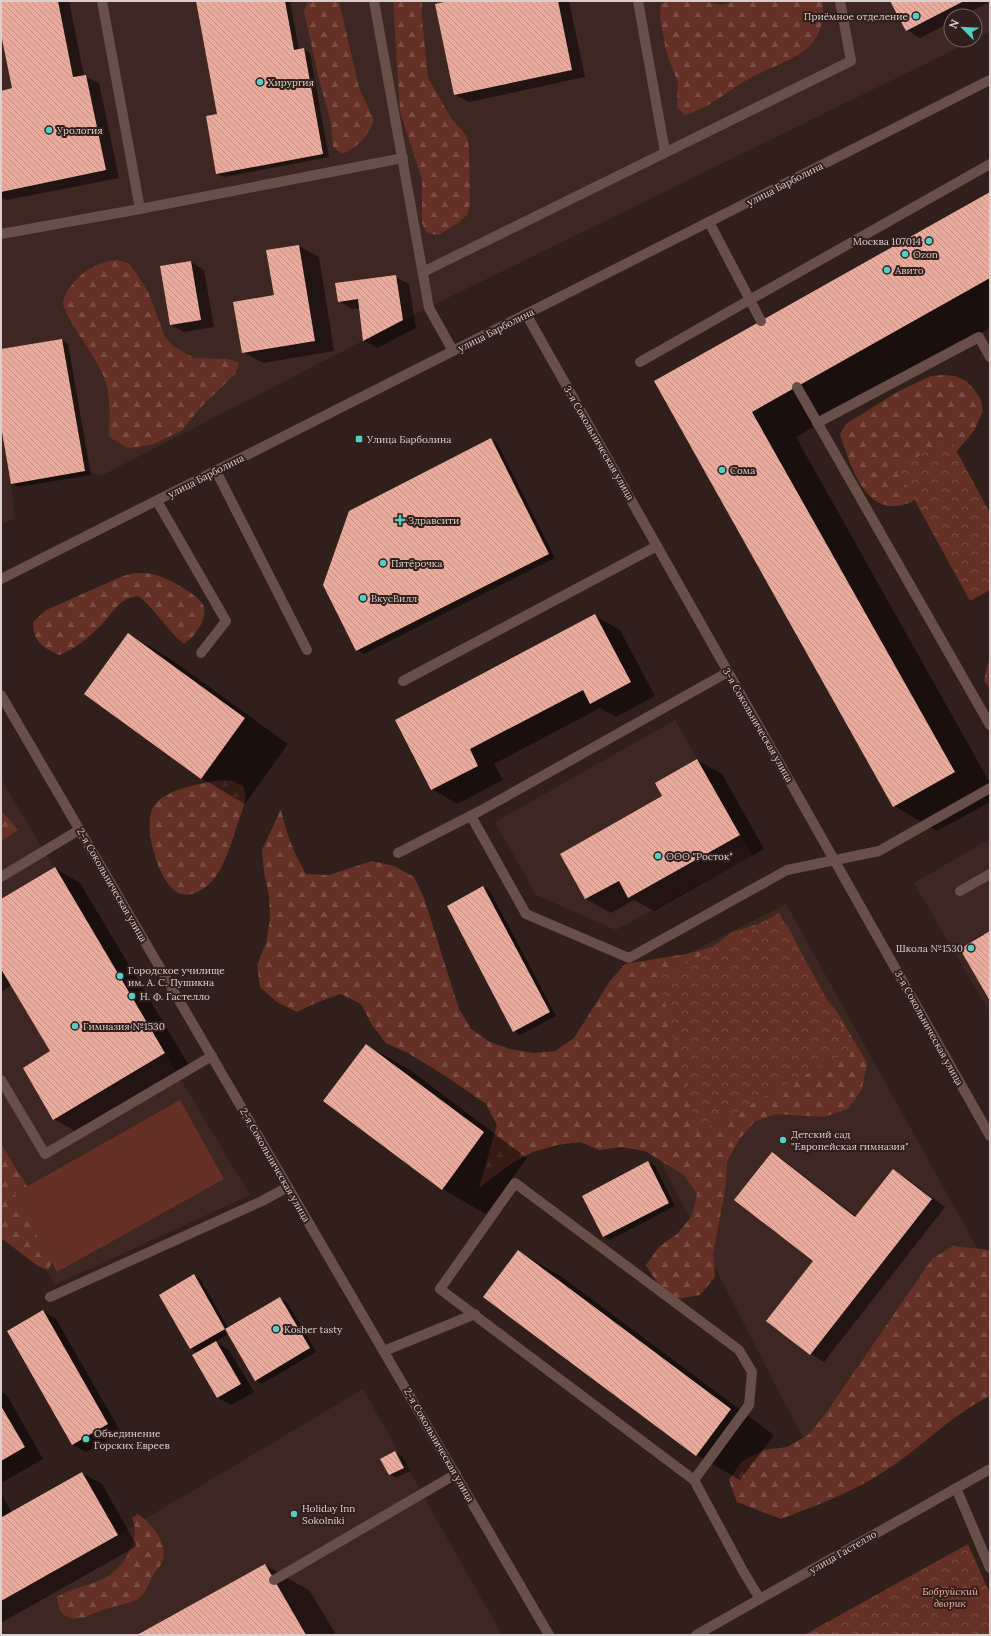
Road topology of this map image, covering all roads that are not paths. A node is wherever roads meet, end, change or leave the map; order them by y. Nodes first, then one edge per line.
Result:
1 (102, 1) edge
2 (374, 1) edge
3 (638, 1) edge
4 (840, 1) edge
5 (990, 80) edge
6 (665, 152) junction
7 (403, 158) junction
8 (990, 164) edge
9 (140, 209) junction
10 (710, 222) junction
11 (1, 234) edge
12 (423, 272) junction
13 (750, 299) junction
14 (526, 314) junction
15 (761, 321) dead end
16 (453, 351) junction
17 (990, 357) edge
18 (640, 362) dead end
19 (797, 387) dead end
20 (817, 423) junction
21 (216, 470) junction
22 (157, 500) junction
23 (657, 546) junction
24 (1, 579) edge
25 (307, 650) dead end
26 (201, 652) dead end
27 (728, 672) junction
28 (403, 682) dead end
29 (1, 695) edge
30 (990, 725) edge
31 (990, 788) edge
32 (471, 816) junction
33 (79, 830) junction
34 (398, 853) dead end
35 (835, 860) junction
36 (990, 874) edge
37 (1, 876) edge
38 (960, 891) dead end
39 (212, 1056) junction
40 (1, 1080) edge
41 (990, 1136) edge
42 (288, 1187) junction
43 (50, 1297) dead end
44 (475, 1314) junction
45 (384, 1351) junction
46 (990, 1469) edge
47 (456, 1474) junction
48 (694, 1480) junction
49 (956, 1488) junction
50 (990, 1568) edge
51 (274, 1580) dead end
52 (760, 1599) junction
53 (549, 1635) edge
54 (696, 1635) edge

1 - 9 street
2 - 7 street
3 - 6 street
4 - 6 street
5 - 10 street, улица Барболина
6 - 12 street
7 - 9 street
7 - 12 street
8 - 13 street
9 - 11 street
10 - 13 street
10 - 14 street, улица Барболина
12 - 16 street
13 - 15 street
13 - 18 street
14 - 16 street, улица Барболина
14 - 23 street, 3-я Сокольническая улица
16 - 21 street, улица Барболина
17 - 20 street
19 - 20 street
20 - 30 street
21 - 22 street, улица Барболина
21 - 25 street
22 - 24 street, улица Барболина
22 - 26 street
23 - 27 street, 3-я Сокольническая улица
23 - 28 street
27 - 32 street
27 - 35 street, 3-я Сокольническая улица
29 - 33 street, 2-я Сокольническая улица
31 - 35 street
32 - 34 street
32 - 35 street
33 - 37 street
33 - 39 street, 2-я Сокольническая улица
35 - 41 street, 3-я Сокольническая улица
36 - 38 street
39 - 40 street
39 - 42 street, 2-я Сокольническая улица
42 - 43 street
42 - 45 street, 2-я Сокольническая улица
44 - 45 street
44 - 48 street
44 - 48 street
45 - 47 street, 2-я Сокольническая улица
46 - 49 street, улица Гастелло
47 - 51 street
47 - 53 street, 2-я Сокольническая улица
48 - 52 street
49 - 50 street
49 - 52 street, улица Гастелло
52 - 54 street, улица Гастелло

